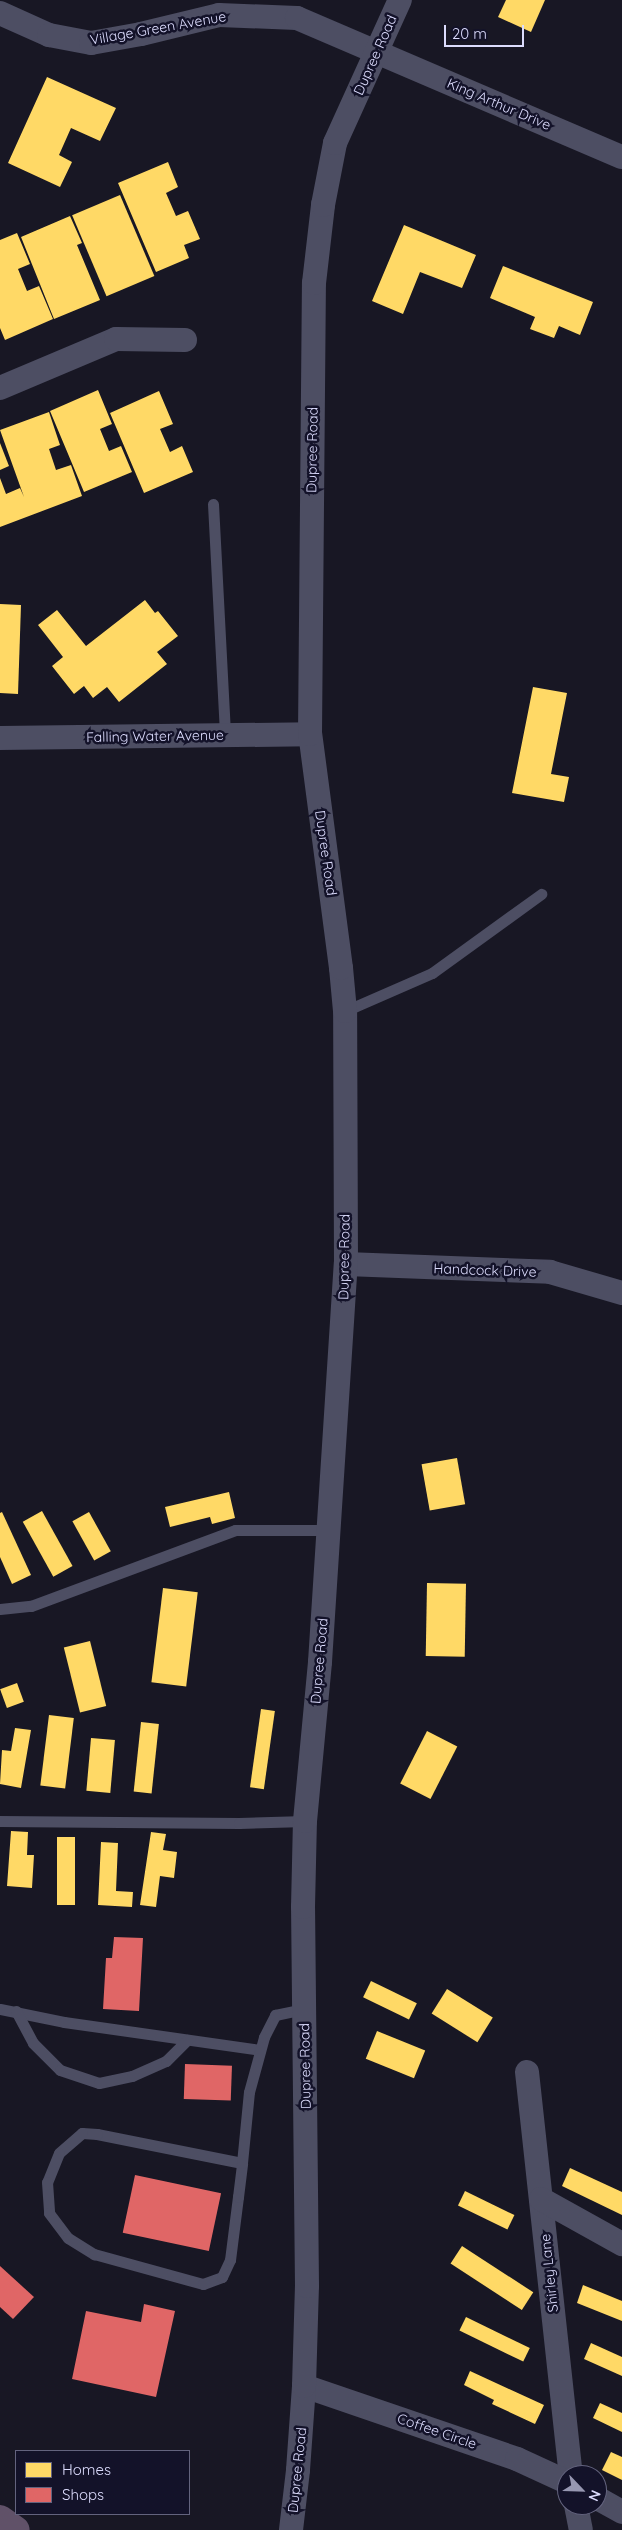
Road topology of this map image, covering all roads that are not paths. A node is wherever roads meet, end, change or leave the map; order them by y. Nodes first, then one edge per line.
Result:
1 (400, 0) edge
2 (0, 13) edge
3 (375, 51) junction
4 (622, 157) edge
5 (184, 340) dead end
6 (0, 388) edge
7 (214, 504) dead end
8 (310, 734) junction
9 (225, 735) junction
10 (0, 738) edge
11 (541, 894) dead end
12 (345, 1011) junction
13 (346, 1264) junction
14 (622, 1293) edge
15 (329, 1530) junction
16 (0, 1609) edge
17 (0, 1821) edge
18 (305, 1822) junction
19 (0, 2009) edge
20 (304, 2009) junction
21 (16, 2011) junction
22 (187, 2040) junction
23 (260, 2050) junction
24 (527, 2072) dead end
25 (242, 2163) junction
26 (541, 2199) junction
27 (622, 2244) edge
28 (304, 2386) junction
29 (570, 2465) edge
30 (557, 2477) edge
31 (607, 2504) edge
32 (622, 2512) edge
33 (578, 2515) edge
34 (0, 2519) edge
35 (16, 2530) edge
36 (291, 2530) edge
37 (581, 2530) edge

1 - 3 street, Dupree Road
2 - 3 street, Village Green Avenue
3 - 4 street, King Arthur Drive
3 - 8 street, Dupree Road
5 - 6 street
7 - 9 lane
8 - 9 street, Falling Water Avenue
8 - 12 street, Dupree Road
9 - 10 street, Falling Water Avenue
11 - 12 lane
12 - 13 street, Dupree Road
13 - 14 street, Handcock Drive
13 - 15 street, Dupree Road
15 - 16 lane
15 - 18 street, Dupree Road
17 - 18 lane
18 - 20 street, Dupree Road
19 - 21 lane
20 - 23 lane
20 - 28 street, Dupree Road
21 - 22 lane
21 - 22 lane
22 - 23 lane
23 - 25 lane
24 - 26 street, Shirley Lane
25 - 25 lane
26 - 27 street
26 - 29 street, Shirley Lane
28 - 30 street, Coffee Circle
28 - 36 street, Dupree Road
31 - 32 street
33 - 37 street
34 - 35 highway

